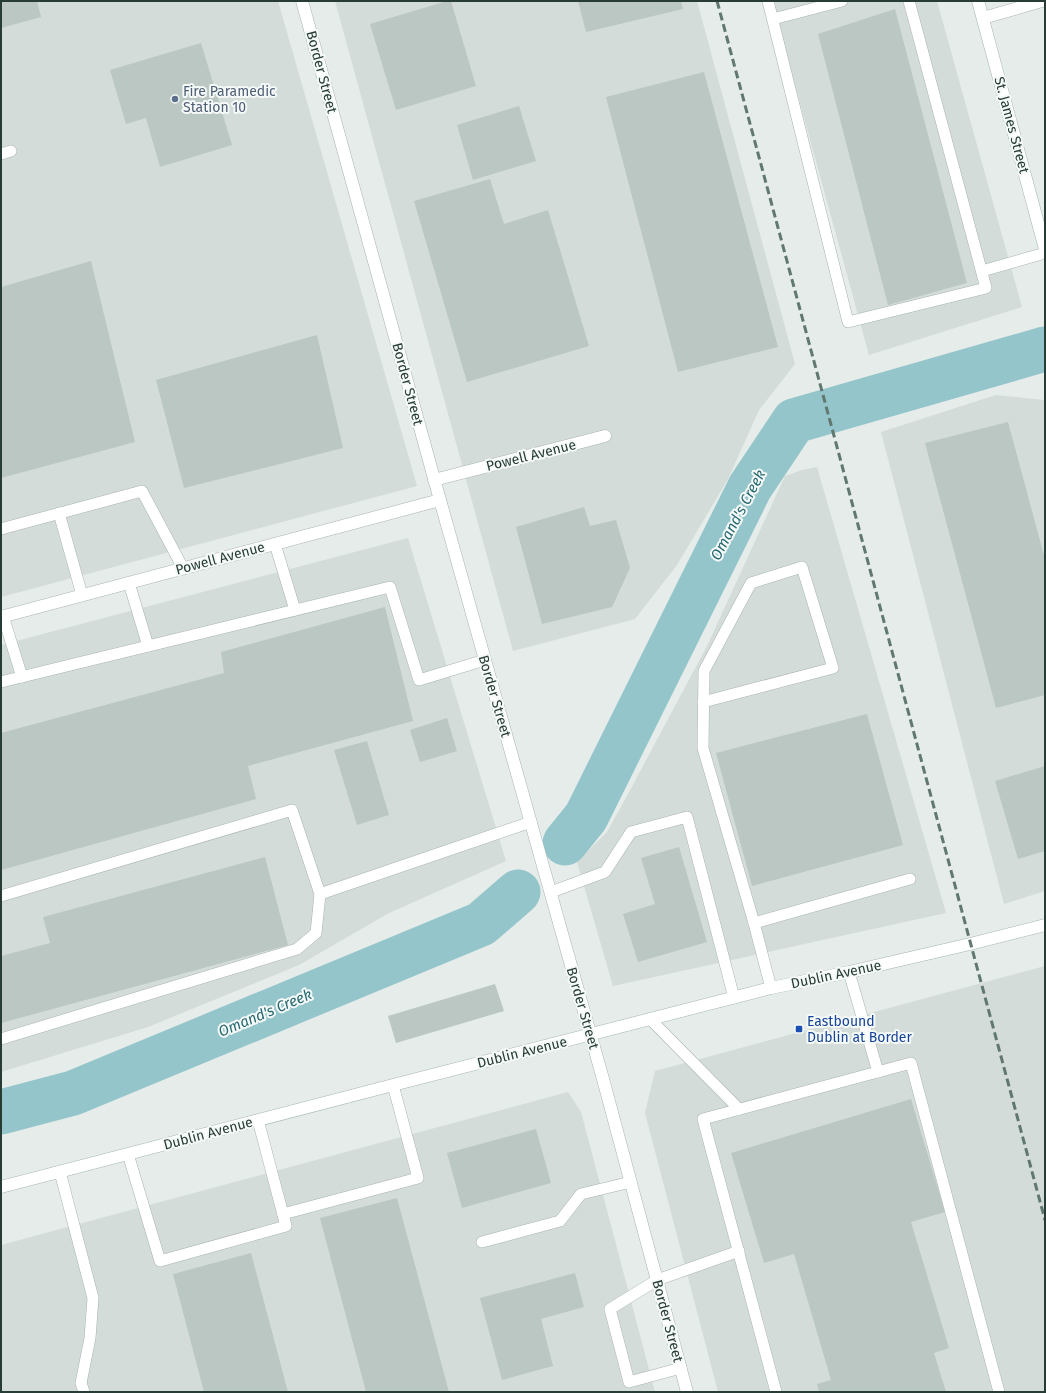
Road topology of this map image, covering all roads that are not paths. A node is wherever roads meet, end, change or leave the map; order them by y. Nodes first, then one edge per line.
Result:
1 (302, 1) edge
2 (768, 1) edge
3 (842, 1) edge
4 (909, 1) edge
5 (978, 1) edge
6 (1042, 1) edge
7 (983, 18) junction
8 (773, 19) junction
9 (1045, 249) edge
10 (1045, 253) edge
11 (982, 271) junction
12 (605, 436) dead end
13 (434, 480) junction
14 (440, 500) junction
15 (59, 513) junction
16 (1, 529) edge
17 (275, 544) junction
18 (183, 568) junction
19 (129, 583) junction
20 (82, 595) junction
21 (295, 610) junction
22 (2, 617) edge
23 (148, 646) junction
24 (485, 660) junction
25 (22, 677) junction
26 (1, 682) edge
27 (703, 702) junction
28 (531, 822) junction
29 (910, 879) dead end
30 (551, 892) junction
31 (320, 894) junction
32 (1, 896) edge
33 (754, 923) junction
34 (1045, 925) edge
35 (849, 972) junction
36 (772, 988) junction
37 (734, 998) junction
38 (651, 1020) junction
39 (590, 1034) junction
40 (1, 1039) edge
41 (878, 1072) junction
42 (393, 1085) junction
43 (739, 1109) junction
44 (258, 1120) junction
45 (128, 1154) junction
46 (60, 1172) junction
47 (630, 1182) junction
48 (1, 1187) edge
49 (283, 1214) junction
50 (482, 1242) dead end
51 (739, 1251) junction
52 (657, 1280) junction
53 (680, 1368) junction
54 (84, 1392) edge
55 (687, 1392) edge
56 (776, 1392) edge
57 (999, 1392) edge

1 - 13 street, Border Street
2 - 8 lane
3 - 8 lane
4 - 11 lane
5 - 7 street, St. James Street
6 - 7 street
7 - 9 street, St. James Street
8 - 11 lane
10 - 11 lane
12 - 13 street, Powell Avenue
13 - 14 street, Border Street
14 - 17 street, Powell Avenue
14 - 24 street, Border Street
15 - 16 lane
15 - 18 lane
15 - 20 lane
17 - 18 street, Powell Avenue
17 - 21 lane
18 - 19 street, Powell Avenue
19 - 20 street, Powell Avenue
19 - 23 lane
20 - 22 street, Powell Avenue
21 - 23 lane
21 - 24 lane
22 - 25 lane
23 - 25 lane
24 - 28 street, Border Street
25 - 26 lane
27 - 27 lane
27 - 33 lane
28 - 30 street, Border Street
28 - 31 lane
29 - 33 lane
30 - 37 lane
30 - 39 street, Border Street
31 - 32 lane
31 - 40 lane
33 - 36 lane
34 - 35 street, Dublin Avenue
35 - 36 street, Dublin Avenue
35 - 41 lane
36 - 37 street, Dublin Avenue
37 - 38 street, Dublin Avenue
38 - 39 street, Dublin Avenue
38 - 43 lane
39 - 42 street, Dublin Avenue
39 - 47 street, Border Street
41 - 43 lane
41 - 57 lane
42 - 44 street, Dublin Avenue
42 - 49 lane
43 - 51 lane
44 - 45 street, Dublin Avenue
44 - 49 lane
45 - 46 street, Dublin Avenue
45 - 49 lane
46 - 48 street, Dublin Avenue
46 - 54 lane
47 - 50 lane
47 - 52 street, Border Street
51 - 52 lane
51 - 56 lane
52 - 53 street, Border Street
52 - 53 lane
53 - 55 street, Border Street

